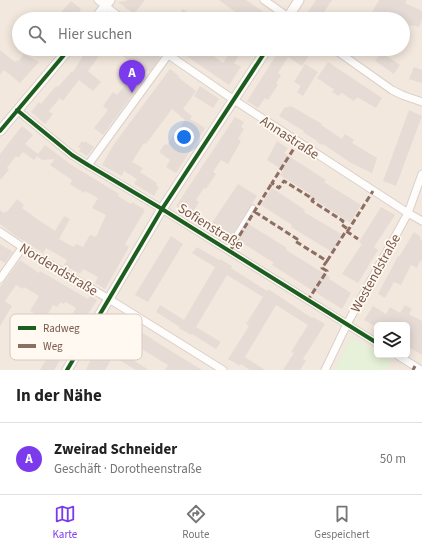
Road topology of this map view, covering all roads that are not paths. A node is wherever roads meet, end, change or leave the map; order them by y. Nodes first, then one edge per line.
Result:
1 (98, 0) edge
2 (264, 0) edge
3 (299, 0) edge
4 (108, 3) edge
5 (101, 12) edge
6 (116, 12) edge
7 (280, 12) edge
8 (292, 12) edge
9 (63, 56) edge
10 (167, 56) edge
11 (169, 56) edge
12 (262, 56) edge
13 (344, 56) edge
14 (234, 100) junction
15 (422, 102) edge
16 (17, 110) junction
17 (0, 131) edge
18 (88, 165) junction
19 (422, 174) edge
20 (253, 208) dead end
21 (162, 209) junction
22 (408, 213) junction
23 (422, 221) edge
24 (0, 232) edge
25 (22, 248) junction
26 (226, 249) junction
27 (0, 279) edge
28 (109, 299) junction
29 (100, 314) edge
30 (133, 314) edge
31 (142, 320) edge
32 (347, 324) junction
33 (374, 341) edge
34 (402, 358) edge
35 (73, 360) edge
36 (67, 370) edge
37 (221, 370) edge
38 (325, 370) edge
39 (421, 370) edge

1 - 4 street
2 - 7 street
3 - 8 street
4 - 5 street
4 - 6 street
9 - 16 street
10 - 18 street
11 - 14 street, Annastraße
12 - 14 street
13 - 15 street
14 - 21 street
14 - 22 street, Annastraße
16 - 17 street
16 - 18 street, Sofienstraße
18 - 21 street, Sofienstraße
19 - 22 street, Westendstraße
20 - 26 lane
21 - 26 street, Sofienstraße
21 - 28 street
22 - 23 street, Annastraße
22 - 32 street, Westendstraße
24 - 25 street, Nordendstraße
25 - 27 street
25 - 28 street, Nordendstraße
26 - 32 street, Sofienstraße
28 - 29 street
28 - 30 street, Nordendstraße
31 - 37 street, Nordendstraße
32 - 33 street, Sofienstraße
32 - 38 street, Westendstraße
34 - 39 street
35 - 36 street

